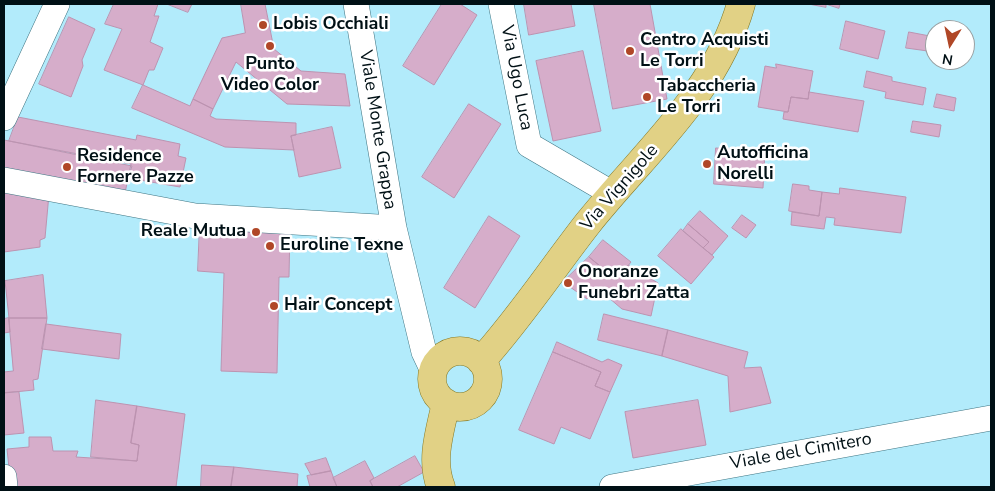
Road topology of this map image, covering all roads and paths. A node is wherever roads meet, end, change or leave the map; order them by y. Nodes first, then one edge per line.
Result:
1 (56, 4) edge
2 (356, 4) edge
3 (501, 4) edge
4 (741, 4) edge
5 (4, 118) edge
6 (4, 180) edge
7 (613, 194) junction
8 (394, 228) junction
9 (481, 361) junction
10 (434, 371) junction
11 (453, 405) junction
12 (991, 418) edge
13 (4, 477) edge
14 (439, 484) edge
15 (5, 487) edge
16 (612, 487) edge

1 - 5 street
2 - 8 street, Viale Monte Grappa
3 - 7 street, Via Ugo Luca
4 - 7 main road, Via Vignigole
6 - 8 street
7 - 9 main road, Via Vignigole
8 - 10 street, Viale Monte Grappa
9 - 10 main road
9 - 11 main road
10 - 11 main road
11 - 14 main road
12 - 16 street, Viale del Cimitero
13 - 15 street

